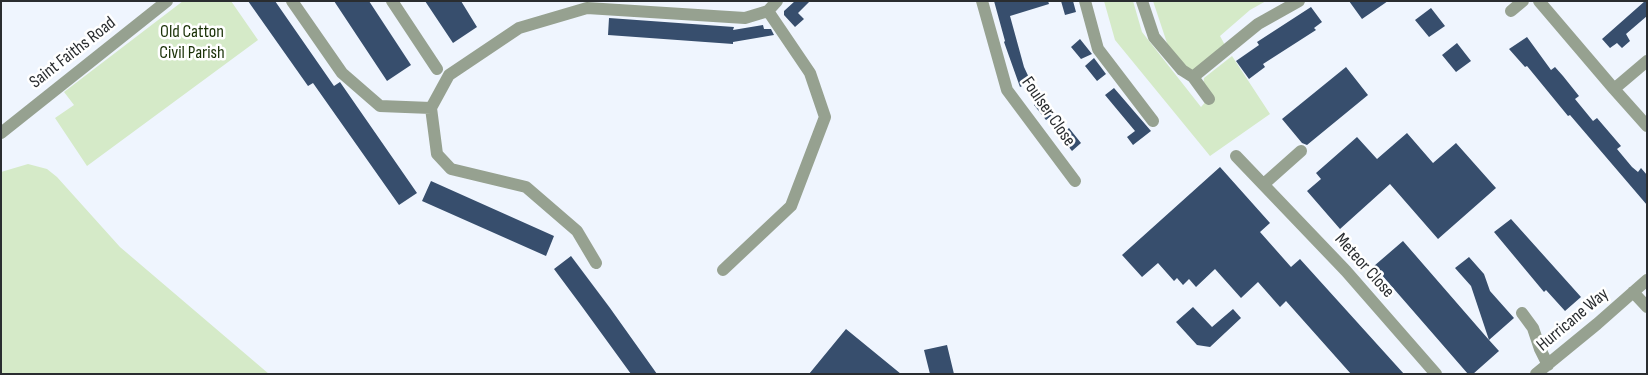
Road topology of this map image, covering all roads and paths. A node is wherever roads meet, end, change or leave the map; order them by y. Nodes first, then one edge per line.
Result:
1 (167, 1) edge
2 (292, 1) edge
3 (392, 1) edge
4 (777, 1) edge
5 (982, 1) edge
6 (1085, 1) edge
7 (1142, 1) edge
8 (1298, 1) edge
9 (1523, 1) edge
10 (1539, 1) edge
11 (570, 7) edge
12 (768, 11) junction
13 (1511, 11) dead end
14 (1647, 61) edge
15 (436, 69) dead end
16 (1193, 77) junction
17 (1614, 89) junction
18 (1209, 100) dead end
19 (431, 108) junction
20 (1153, 121) dead end
21 (1647, 126) edge
22 (1, 133) edge
23 (1300, 151) dead end
24 (1236, 156) dead end
25 (1075, 181) dead end
26 (1265, 184) junction
27 (596, 263) dead end
28 (723, 270) dead end
29 (1647, 280) edge
30 (1633, 292) junction
31 (1647, 307) edge
32 (1522, 313) dead end
33 (1548, 364) junction
34 (1436, 374) edge
35 (1536, 374) edge

1 - 22 street, Saint Faiths Road
2 - 19 street
3 - 15 street
4 - 12 street
5 - 25 street, Foulser Close
6 - 20 street
7 - 16 street
8 - 16 street
9 - 13 street
10 - 17 street
11 - 12 street
11 - 19 street
12 - 28 street
14 - 17 street
16 - 18 street
17 - 21 street
19 - 27 street
23 - 26 street
24 - 26 street, Meteor Close
26 - 34 street, Meteor Close
29 - 30 street, Hurricane Way
30 - 31 street, Hurricane Way
30 - 33 street, Hurricane Way
32 - 33 street
33 - 35 street, Hurricane Way

